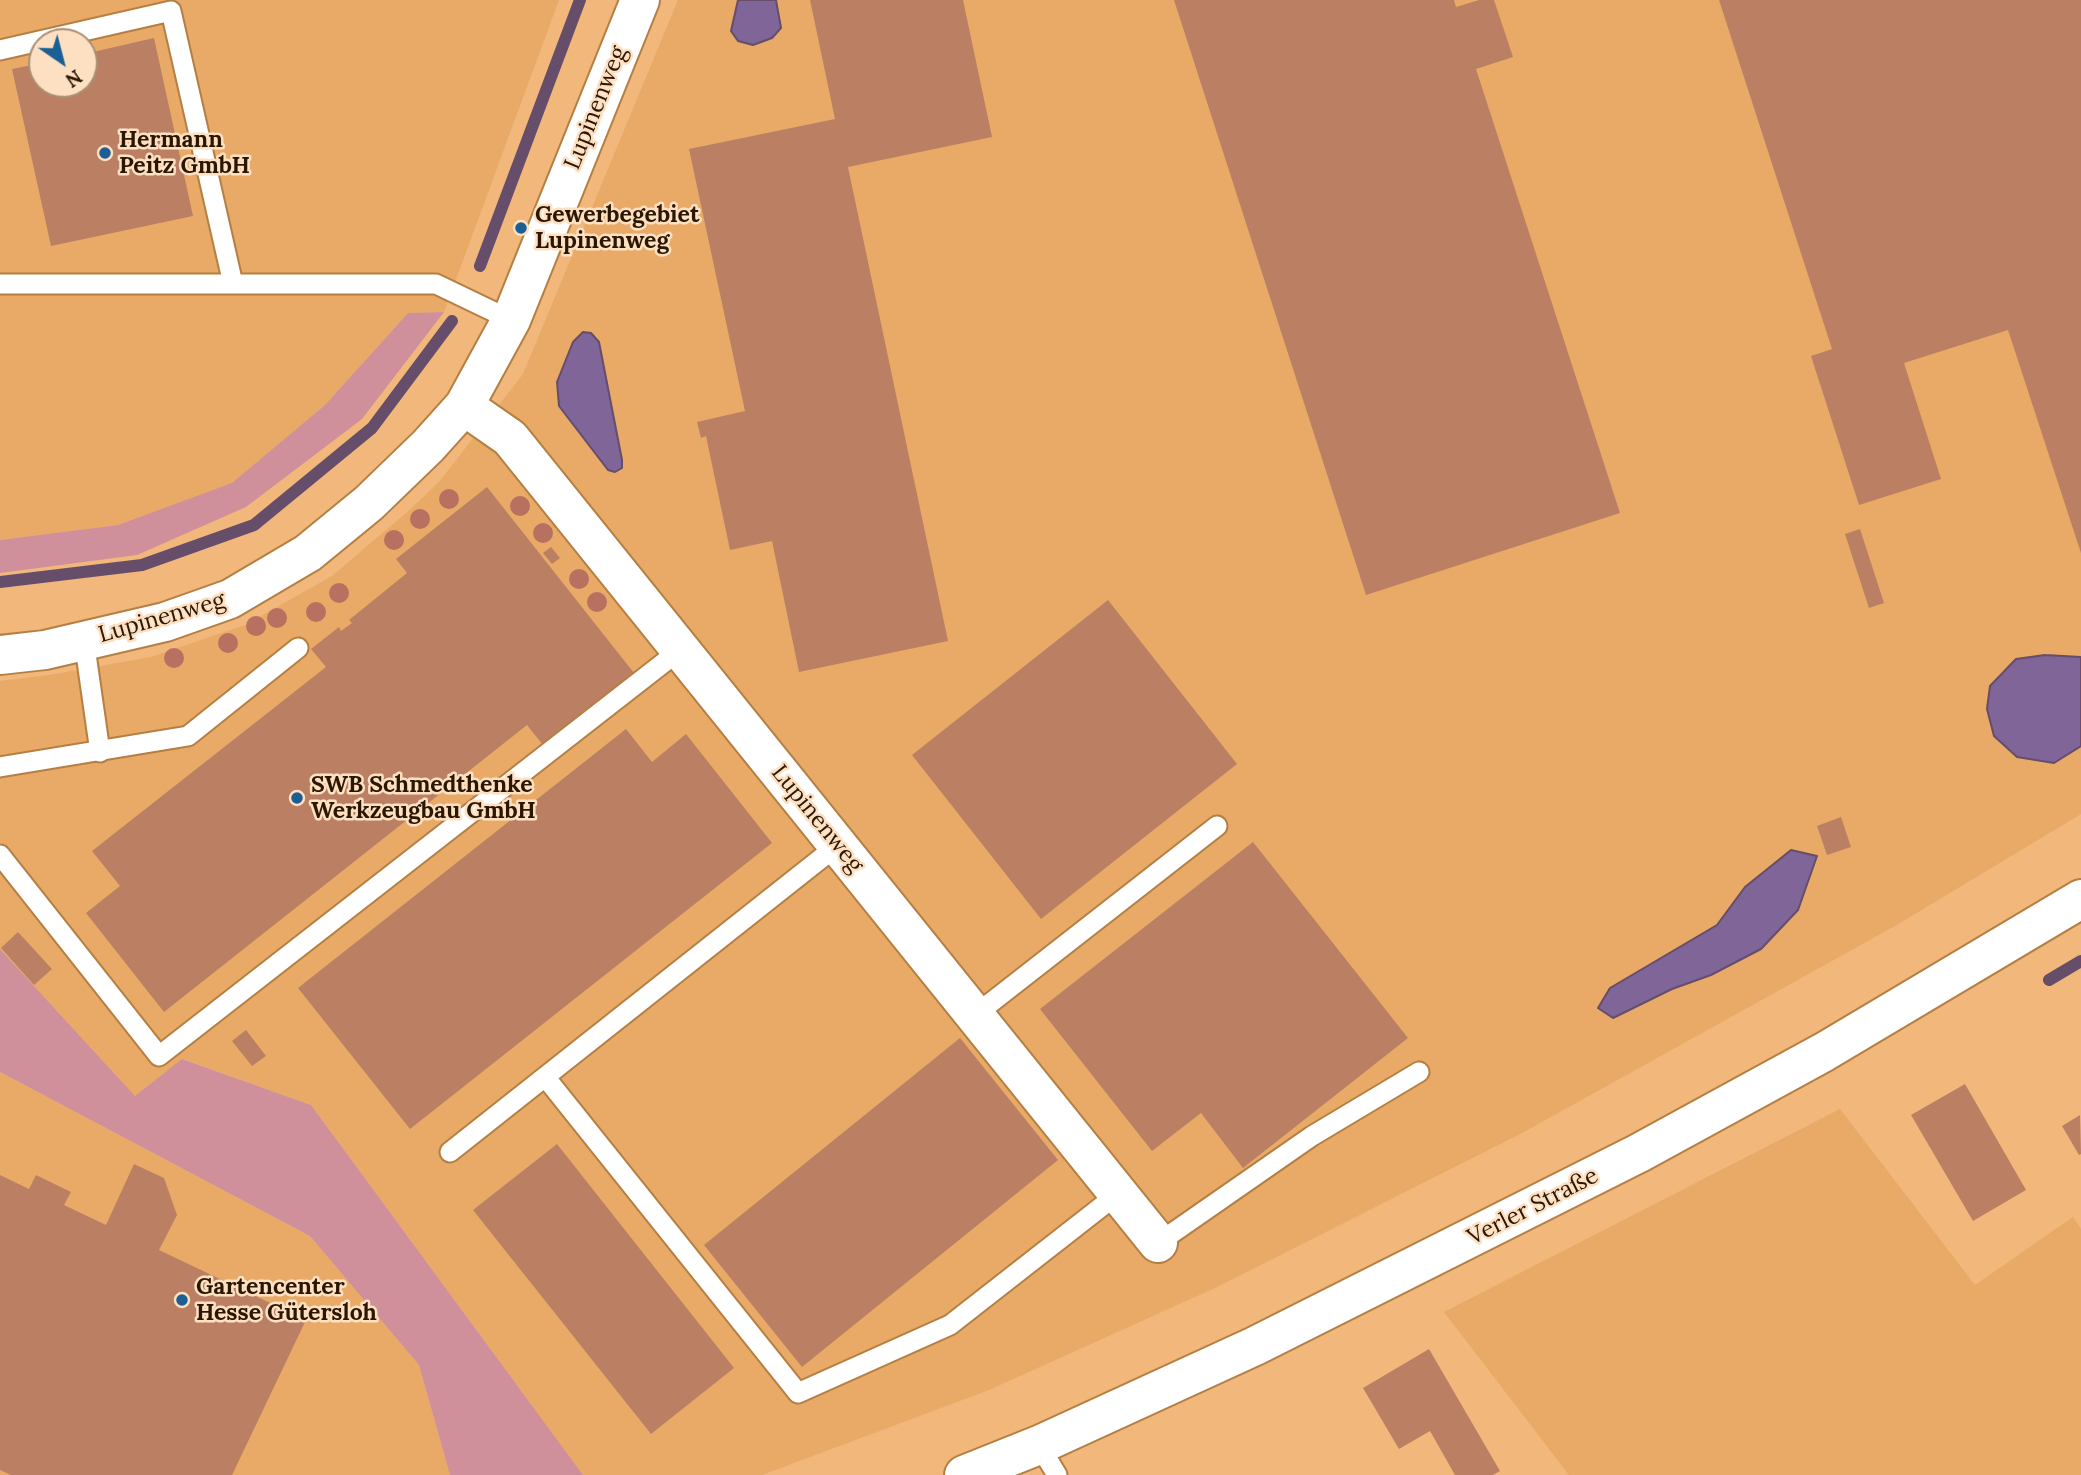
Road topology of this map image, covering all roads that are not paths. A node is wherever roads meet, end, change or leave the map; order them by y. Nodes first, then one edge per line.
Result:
1 (639, 0) edge
2 (0, 50) edge
3 (0, 284) edge
4 (233, 284) junction
5 (511, 320) junction
6 (464, 405) junction
7 (84, 640) junction
8 (298, 648) dead end
9 (680, 650) junction
10 (0, 655) edge
11 (100, 752) junction
12 (0, 767) edge
13 (1217, 826) dead end
14 (838, 845) junction
15 (0, 855) edge
16 (2081, 899) edge
17 (975, 1015) junction
18 (1419, 1072) dead end
19 (546, 1078) junction
20 (450, 1152) dead end
21 (1119, 1193) junction
22 (1158, 1243) joint
23 (1048, 1460) edge
24 (964, 1475) edge

1 - 5 street, Lupinenweg
2 - 4 lane
3 - 4 lane
4 - 5 lane
5 - 6 street, Lupinenweg
6 - 7 street, Lupinenweg
6 - 9 street, Lupinenweg
7 - 10 street, Lupinenweg
7 - 11 lane
8 - 11 lane
9 - 14 street, Lupinenweg
9 - 15 lane
11 - 12 lane
13 - 17 lane
14 - 17 street, Lupinenweg
14 - 19 lane
16 - 23 street, Verler Straße
17 - 21 street, Lupinenweg
18 - 22 lane
19 - 20 lane
19 - 21 lane
21 - 22 street, Lupinenweg
23 - 24 street, Verler Straße

